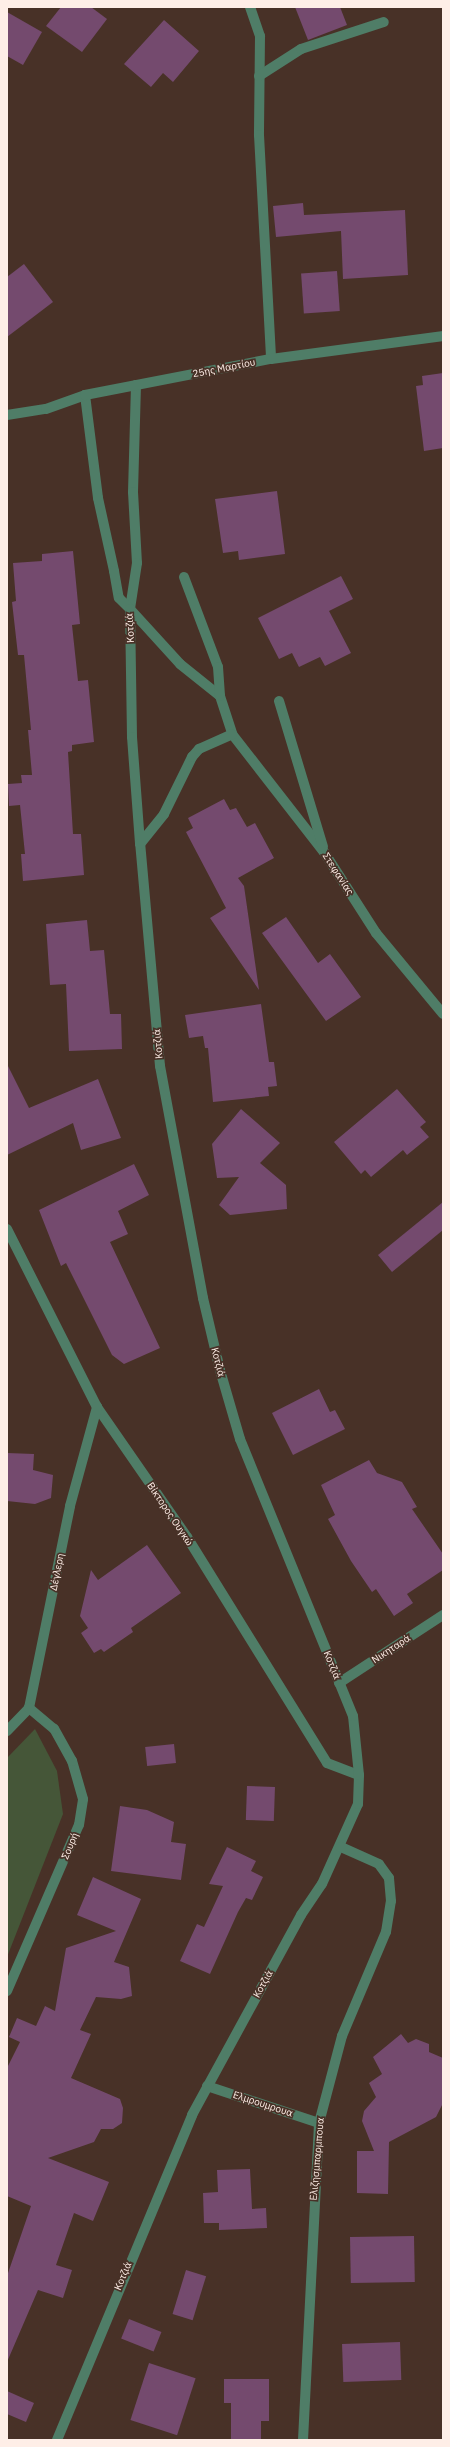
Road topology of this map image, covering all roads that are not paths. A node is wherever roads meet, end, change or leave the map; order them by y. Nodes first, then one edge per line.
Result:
1 (250, 7) edge
2 (384, 22) dead end
3 (260, 76) junction
4 (443, 336) edge
5 (271, 359) junction
6 (136, 385) junction
7 (85, 395) junction
8 (7, 415) edge
9 (184, 577) dead end
10 (130, 609) junction
11 (220, 696) junction
12 (279, 701) dead end
13 (232, 734) junction
14 (140, 844) junction
15 (324, 852) junction
16 (443, 1014) edge
17 (7, 1229) edge
18 (97, 1407) junction
19 (443, 1615) edge
20 (339, 1683) junction
21 (29, 1708) junction
22 (7, 1731) edge
23 (359, 1775) junction
24 (341, 1847) junction
25 (7, 1991) edge
26 (207, 2086) junction
27 (319, 2123) junction
28 (57, 2440) edge
29 (303, 2440) edge

1 - 3 street
2 - 3 street
3 - 5 street
4 - 5 street, 25ης Μαρτίου
5 - 6 street, 25ης Μαρτίου
6 - 7 street, 25ης Μαρτίου
6 - 10 street
7 - 8 street, 25ης Μαρτίου
7 - 10 street, Κοτζιά
9 - 11 street
10 - 11 street
10 - 14 street, Κοτζιά
11 - 13 street
12 - 15 street
13 - 14 street
13 - 15 street, Στεφανίας
14 - 20 street, Κοτζιά
15 - 16 street, Στεφανίας
17 - 18 street, Βίκτορος Ουγκώ
18 - 21 street, Δέγλερη
18 - 23 street, Βίκτορος Ουγκώ
19 - 20 street, Νικηταρά
20 - 23 street, Κοτζιά
21 - 22 street
21 - 25 street, Σουρή
23 - 24 street, Κοτζιά
24 - 26 street, Κοτζιά
24 - 27 street, Ελιζησμπαρμπουα
26 - 27 street, Ελμρουμρουα
26 - 28 street, Κοτζιά
27 - 29 street, Ελιζησμπαρμπουα

